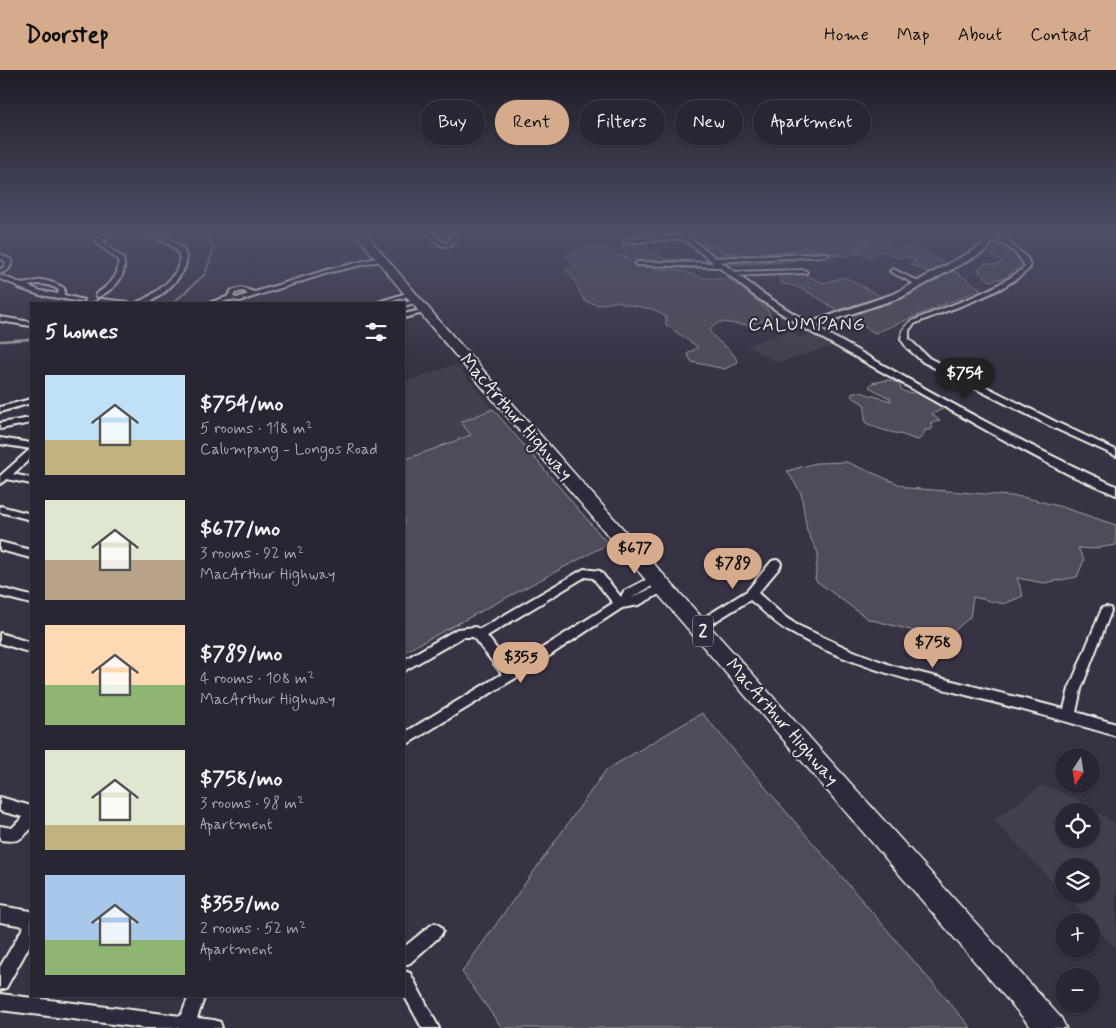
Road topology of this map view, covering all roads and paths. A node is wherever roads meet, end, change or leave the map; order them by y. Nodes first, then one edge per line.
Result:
1 (0, 277) edge
2 (119, 277) edge
3 (175, 277) edge
4 (303, 277) edge
5 (392, 277) edge
6 (735, 277) edge
7 (904, 277) edge
8 (932, 277) edge
9 (1016, 277) edge
10 (919, 284) junction
11 (21, 286) junction
12 (61, 297) junction
13 (98, 300) edge
14 (80, 302) edge
15 (113, 302) edge
16 (143, 302) edge
17 (215, 302) edge
18 (409, 306) edge
19 (0, 319) edge
20 (30, 324) edge
21 (807, 326) junction
22 (30, 396) edge
23 (30, 401) edge
24 (0, 404) edge
25 (0, 410) edge
26 (30, 421) edge
27 (0, 426) edge
28 (0, 441) edge
29 (30, 446) edge
30 (1116, 453) edge
31 (30, 454) edge
32 (3, 478) edge
33 (30, 481) edge
34 (1116, 490) edge
35 (0, 509) edge
36 (30, 517) edge
37 (0, 546) edge
38 (30, 554) edge
39 (776, 564) dead end
40 (659, 583) junction
41 (0, 592) edge
42 (751, 594) junction
43 (30, 600) edge
44 (622, 603) junction
45 (1106, 611) dead end
46 (699, 626) junction
47 (480, 635) junction
48 (0, 638) edge
49 (30, 648) edge
50 (405, 665) edge
51 (510, 675) junction
52 (1069, 716) junction
53 (1116, 730) edge
54 (405, 739) edge
55 (0, 804) edge
56 (30, 813) edge
57 (30, 820) edge
58 (0, 833) edge
59 (0, 914) edge
60 (30, 919) edge
61 (435, 930) dead end
62 (30, 931) edge
63 (405, 956) edge
64 (405, 980) edge
65 (0, 982) edge
66 (197, 997) edge
67 (0, 1002) edge
68 (185, 1027) edge
69 (214, 1028) edge
70 (431, 1028) edge
71 (1051, 1028) edge

1 - 11 street
2 - 13 street
3 - 16 street
4 - 17 street
5 - 18 highway, MacArthur Highway / 2
6 - 21 street
7 - 10 street
8 - 10 street
9 - 30 street
10 - 21 street
11 - 12 street
11 - 12 street
12 - 14 street
13 - 14 street
13 - 15 street
18 - 40 highway, MacArthur Highway / 2
19 - 20 street
21 - 34 street
22 - 24 street
23 - 25 street
26 - 27 street
28 - 29 street
31 - 32 street
32 - 33 street
35 - 36 street
37 - 38 street
39 - 42 street
40 - 44 street
40 - 46 highway, MacArthur Highway / 2
41 - 43 street
42 - 46 street
42 - 52 street
44 - 47 street
44 - 51 street
45 - 52 street
46 - 71 highway, MacArthur Highway / 2
47 - 50 street
47 - 51 street
48 - 49 street
51 - 54 street
52 - 53 street
55 - 56 street
57 - 58 street
59 - 60 street
61 - 63 street
62 - 65 street
64 - 70 street
66 - 68 street
67 - 68 street
68 - 69 street

